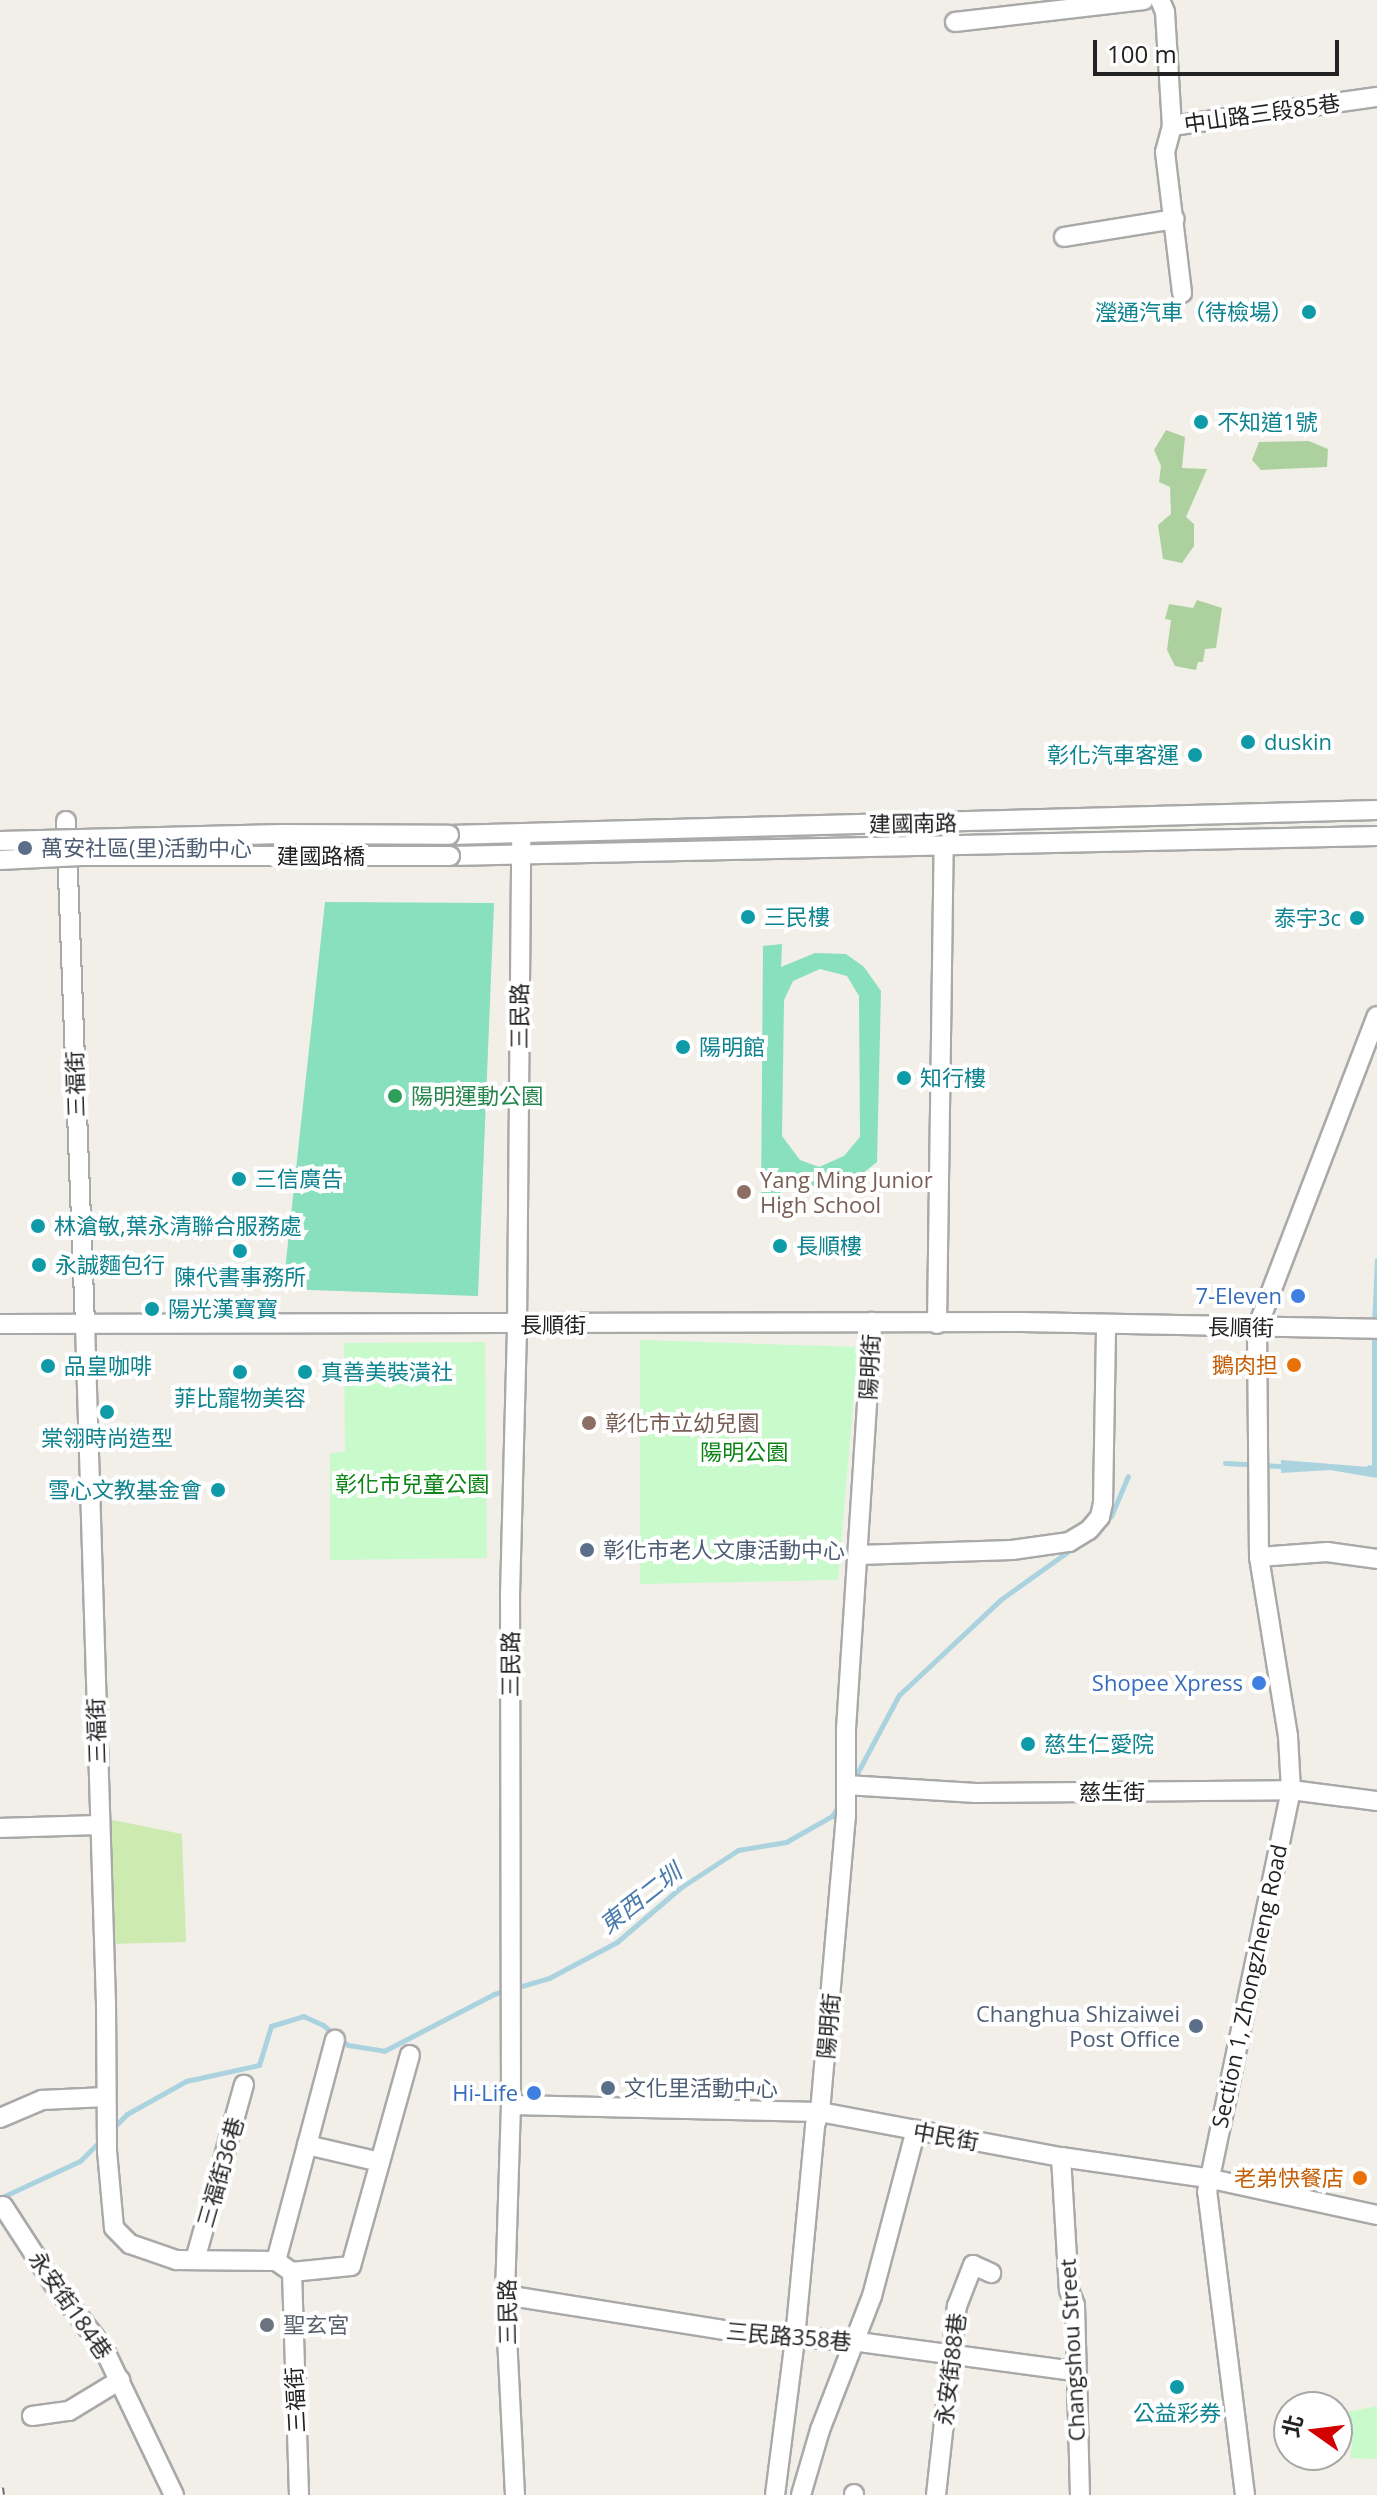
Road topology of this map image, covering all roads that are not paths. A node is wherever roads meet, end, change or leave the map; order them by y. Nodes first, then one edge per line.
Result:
1 (1144, 0) edge
2 (1160, 0) edge
3 (955, 22) dead end
4 (1377, 97) edge
5 (1172, 126) junction
6 (1175, 219) junction
7 (1064, 237) dead end
8 (1182, 293) dead end
9 (1377, 810) edge
10 (66, 821) dead end
11 (521, 834) junction
12 (449, 835) joint
13 (1377, 836) edge
14 (0, 841) edge
15 (944, 847) junction
16 (520, 854) junction
17 (450, 856) joint
18 (0, 860) edge
19 (1377, 1016) edge
20 (872, 1322) junction
21 (0, 1324) edge
22 (85, 1324) junction
23 (937, 1324) junction
24 (1106, 1324) junction
25 (517, 1326) junction
26 (1257, 1328) junction
27 (1371, 1328) edge
28 (858, 1555) junction
29 (1259, 1557) junction
30 (1377, 1559) edge
31 (846, 1785) junction
32 (1291, 1790) junction
33 (1377, 1801) edge
34 (98, 1825) junction
35 (0, 1828) edge
36 (335, 2040) dead end
37 (410, 2055) dead end
38 (244, 2085) dead end
39 (106, 2097) junction
40 (511, 2105) junction
41 (820, 2112) junction
42 (0, 2118) edge
43 (916, 2130) junction
44 (307, 2145) junction
45 (1061, 2157) junction
46 (380, 2162) junction
47 (1207, 2178) junction
48 (3, 2206) dead end
49 (1377, 2215) edge
50 (195, 2260) junction
51 (284, 2267) junction
52 (991, 2273) dead end
53 (505, 2295) junction
54 (795, 2338) junction
55 (852, 2341) junction
56 (951, 2353) junction
57 (1074, 2371) junction
58 (120, 2380) junction
59 (32, 2416) dead end
60 (174, 2495) edge
61 (299, 2495) edge
62 (515, 2495) edge
63 (775, 2495) edge
64 (801, 2495) edge
65 (936, 2495) edge
66 (1080, 2495) edge
67 (1245, 2495) edge

1 - 3 street
2 - 5 street
4 - 5 street, 中山路三段85巷
5 - 6 street, 中山路三段85巷
6 - 7 street
6 - 8 street, 中山路三段85巷
9 - 11 street, 建國南路
10 - 22 street, 三福街
11 - 12 street, 建國南路
11 - 16 street, 三民路
12 - 14 street, 建國路橋, bridge
13 - 15 street, 建國南路
15 - 16 street, 建國南路
15 - 23 street
16 - 17 street, 建國南路
16 - 25 street, 三民路
17 - 18 street, 建國路橋, bridge
19 - 26 street
20 - 23 street, 長順街
20 - 25 street, 長順街
20 - 28 street, 陽明街
21 - 22 street, 長順街
22 - 25 street, 長順街
22 - 34 street, 三福街
23 - 24 street, 長順街
24 - 26 street, 長順街
24 - 28 street
25 - 40 street, 三民路
26 - 27 street, 長順街
26 - 29 street, Section 1, Zhongzheng Road
28 - 31 street, 陽明街
29 - 30 street
29 - 32 street, Section 1, Zhongzheng Road
31 - 32 street, 慈生街
31 - 41 street, 陽明街
32 - 33 street, 慈生街
32 - 47 street, Section 1, Zhongzheng Road
34 - 35 street
34 - 39 street, 三福街
36 - 44 street
37 - 46 street
38 - 50 street, 三福街36巷
39 - 42 street
39 - 50 street, 三福街
40 - 41 street, 中民街
40 - 53 street, 三民路
41 - 43 street, 中民街
41 - 54 street, 陽明街
43 - 45 street, 中民街
43 - 55 street
44 - 46 street
44 - 51 street
45 - 47 street, 中民街
45 - 57 street, Changshou Street
46 - 51 street
47 - 49 street, 中民街
47 - 67 street, Section 1, Zhongzheng Road
48 - 58 street, 永安街184巷
50 - 51 street, 三福街
51 - 61 street, 三福街
52 - 56 street, 永安街88巷
53 - 54 street, 三民路358巷
53 - 62 street, 三民路
54 - 55 street, 三民路358巷
54 - 63 street, 陽明街
55 - 56 street, 三民路358巷
55 - 64 street
56 - 57 street, 三民路358巷
56 - 65 street, 永安街88巷
57 - 66 street, Changshou Street
58 - 59 street
58 - 60 street, 永安街184巷

